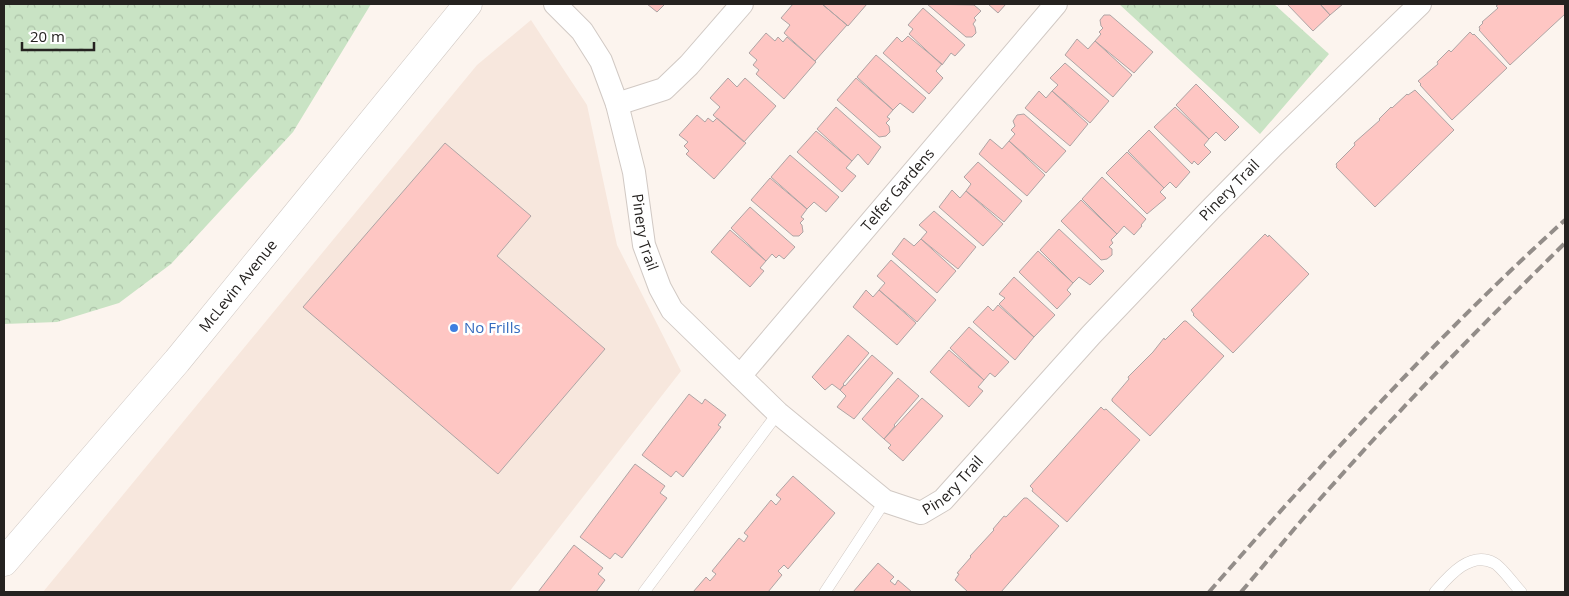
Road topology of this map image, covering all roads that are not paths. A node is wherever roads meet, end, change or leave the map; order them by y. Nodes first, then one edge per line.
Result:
1 (468, 4) edge
2 (555, 4) edge
3 (742, 4) edge
4 (1056, 4) edge
5 (1420, 4) edge
6 (617, 104) junction
7 (740, 376) junction
8 (778, 412) junction
9 (885, 501) junction
10 (4, 562) edge
11 (644, 592) edge
12 (825, 592) edge
13 (1435, 592) edge
14 (1521, 592) edge

1 - 10 street, McLevin Avenue
2 - 6 street, Pinery Trail
3 - 6 street
4 - 7 street, Telfer Gardens
5 - 9 street, Pinery Trail
6 - 7 street, Pinery Trail
7 - 8 street, Pinery Trail
8 - 9 street, Pinery Trail
8 - 11 lane
9 - 12 lane
13 - 14 lane

